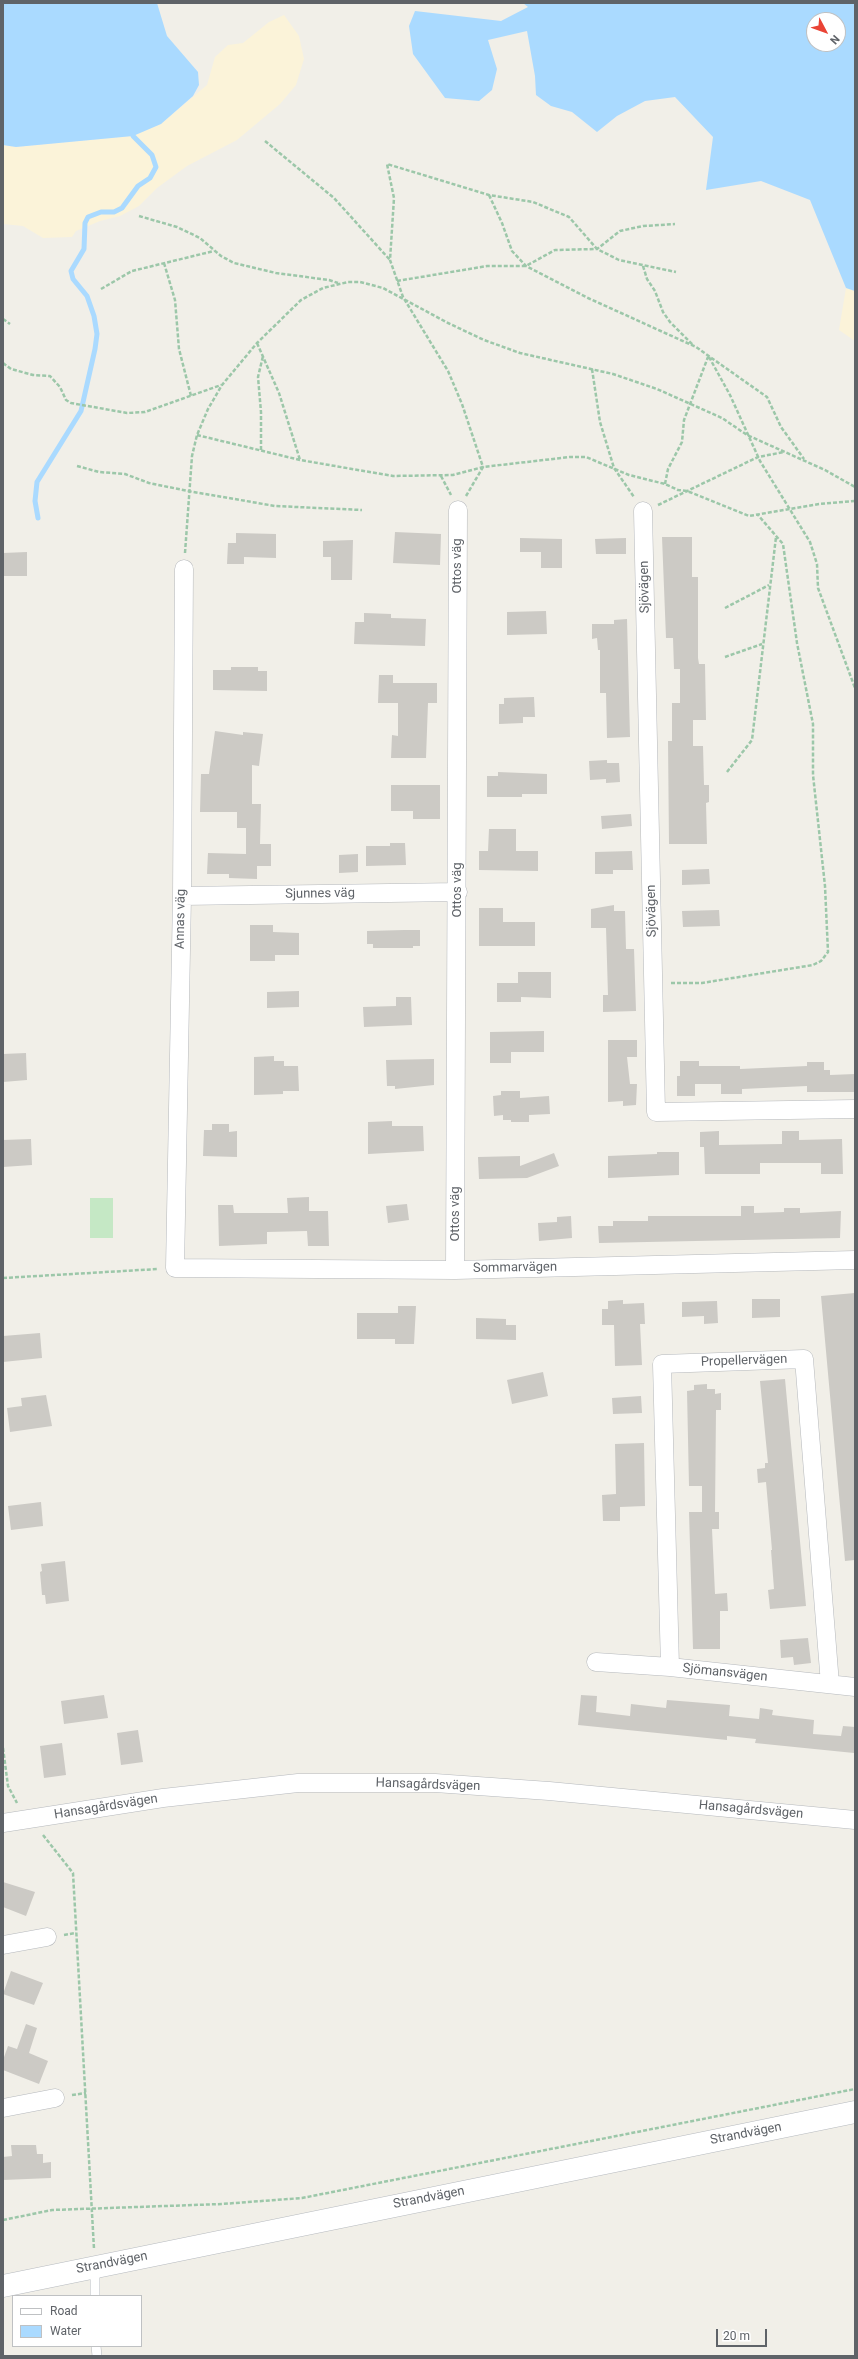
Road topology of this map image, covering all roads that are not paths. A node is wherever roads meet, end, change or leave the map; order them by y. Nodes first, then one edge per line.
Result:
1 (458, 510) road end
2 (643, 511) road end
3 (184, 569) road end
4 (458, 892) junction
5 (182, 896) junction
6 (855, 1110) edge
7 (855, 1260) edge
8 (175, 1268) joint
9 (455, 1270) junction
10 (596, 1662) dead end
11 (670, 1667) junction
12 (830, 1684) junction
13 (855, 1687) edge
14 (855, 1820) edge
15 (3, 1823) edge
16 (47, 1937) dead end
17 (3, 1945) edge
18 (55, 2098) dead end
19 (3, 2108) edge
20 (855, 2112) edge
21 (95, 2267) junction
22 (3, 2286) edge
23 (95, 2295) edge

1 - 4 street, Ottos väg
2 - 6 street, Sjövägen
3 - 5 street, Annas väg
4 - 5 street, Sjunnes väg
4 - 9 street, Ottos väg
5 - 8 street, Annas väg
7 - 9 street, Sommarvägen
8 - 9 street, Sommarvägen
10 - 11 street, Sjömansvägen
11 - 12 street, Sjömansvägen
11 - 12 street, Propellervägen
12 - 13 street, Sjömansvägen
14 - 15 street, Hansagårdsvägen
16 - 17 street
18 - 19 street
20 - 21 street, Strandvägen
21 - 22 street, Strandvägen
21 - 23 lane

